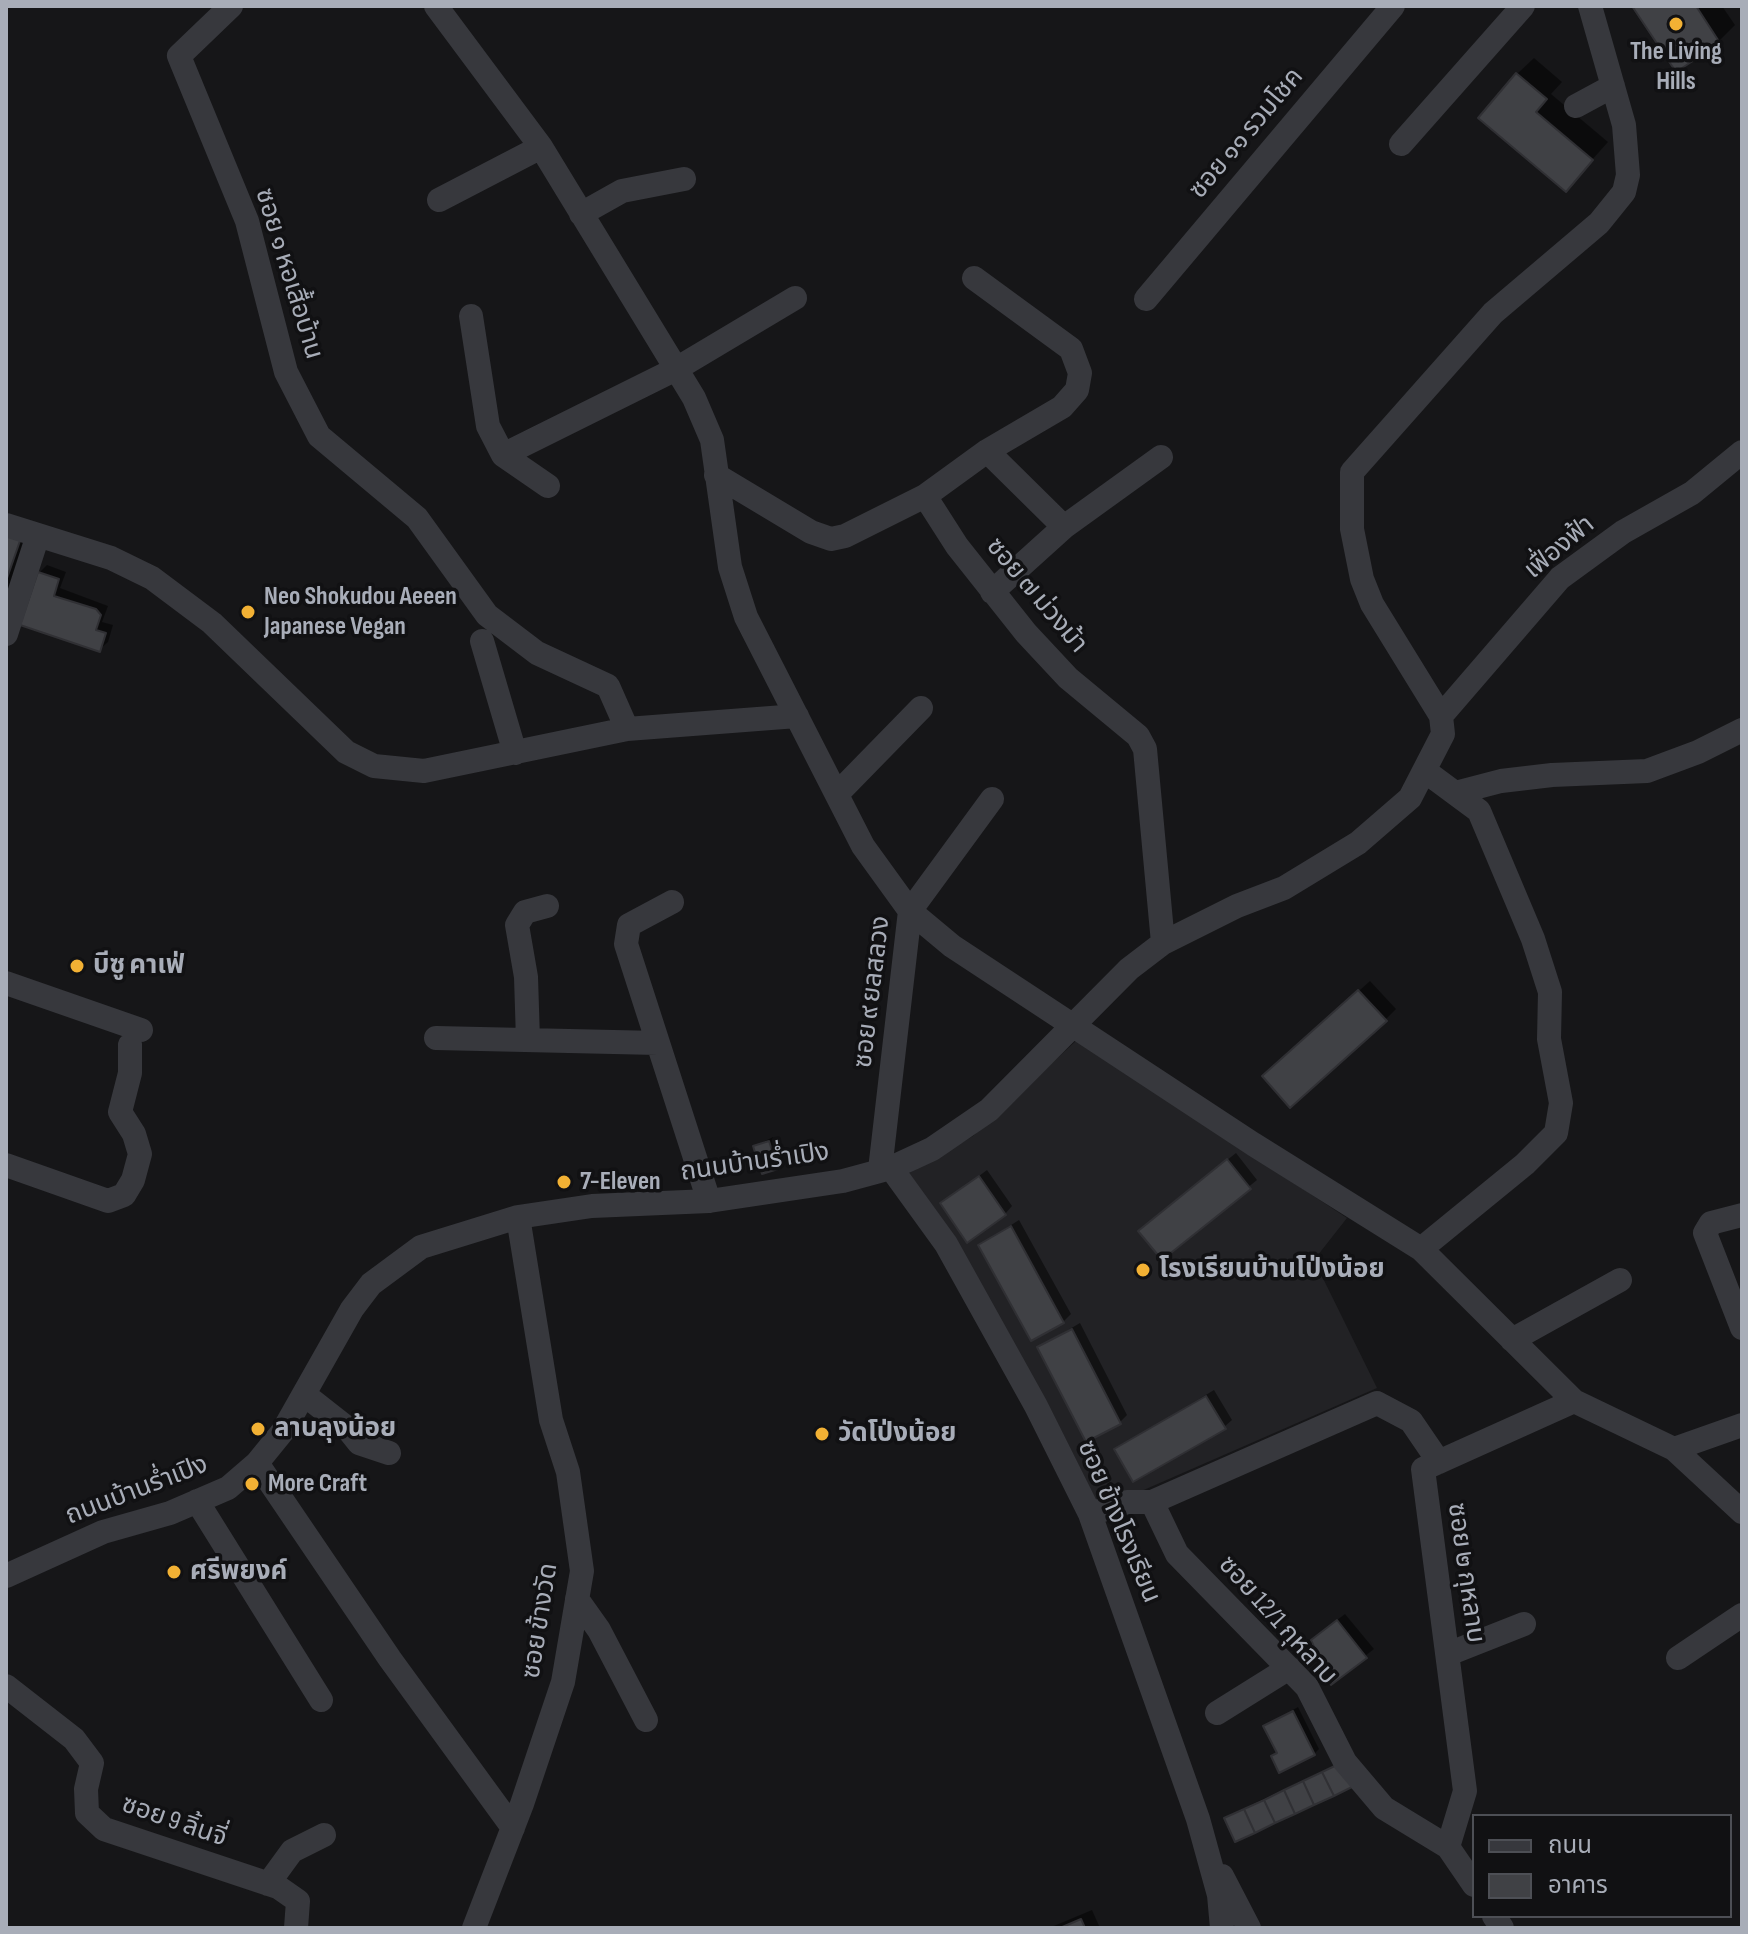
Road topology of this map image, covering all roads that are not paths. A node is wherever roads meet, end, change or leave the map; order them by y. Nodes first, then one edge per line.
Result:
1 (231, 6) edge
2 (436, 6) edge
3 (1393, 6) edge
4 (1523, 6) edge
5 (1590, 6) edge
6 (1613, 86) junction
7 (1576, 106) dead end
8 (1401, 144) dead end
9 (541, 147) junction
10 (684, 179) dead end
11 (439, 200) dead end
12 (581, 214) junction
13 (974, 278) dead end
14 (795, 298) dead end
15 (1146, 299) dead end
16 (471, 316) dead end
17 (676, 369) junction
18 (987, 451) junction
19 (1742, 452) edge
20 (503, 455) junction
21 (1161, 457) dead end
22 (716, 475) junction
23 (548, 486) dead end
24 (925, 496) junction
25 (6, 525) edge
26 (1064, 527) junction
27 (38, 535) junction
28 (992, 592) junction
29 (6, 634) edge
30 (482, 641) dead end
31 (921, 708) dead end
32 (797, 716) junction
33 (1441, 716) junction
34 (627, 729) junction
35 (1742, 730) edge
36 (515, 753) junction
37 (1425, 771) junction
38 (1455, 793) junction
39 (837, 794) junction
40 (992, 799) dead end
41 (672, 902) dead end
42 (547, 906) dead end
43 (910, 911) junction
44 (1163, 943) junction
45 (6, 983) edge
46 (1074, 1025) junction
47 (436, 1038) dead end
48 (528, 1040) junction
49 (658, 1043) junction
50 (6, 1165) edge
51 (886, 1169) junction
52 (709, 1201) junction
53 (1742, 1215) edge
54 (518, 1217) junction
55 (1421, 1249) junction
56 (1620, 1280) dead end
57 (1742, 1328) edge
58 (1512, 1340) junction
59 (305, 1395) junction
60 (1574, 1401) junction
61 (1742, 1425) edge
62 (1674, 1449) junction
63 (389, 1453) dead end
64 (1439, 1462) junction
65 (257, 1463) junction
66 (197, 1501) junction
67 (1152, 1502) junction
68 (1742, 1512) edge
69 (1090, 1514) junction
70 (6, 1576) edge
71 (577, 1599) junction
72 (1742, 1615) edge
73 (1524, 1624) dead end
74 (1448, 1654) junction
75 (1678, 1658) dead end
76 (1289, 1668) junction
77 (6, 1686) edge
78 (321, 1700) dead end
79 (1217, 1713) dead end
80 (646, 1720) dead end
81 (513, 1828) junction
82 (324, 1835) dead end
83 (1205, 1846) junction
84 (1448, 1847) junction
85 (1472, 1882) edge
86 (268, 1884) junction
87 (296, 1928) edge
88 (474, 1928) edge
89 (1222, 1928) edge
90 (1249, 1928) edge

1 - 34 street, ซอย ๑ หอเสื้อบ้าน
2 - 9 street
3 - 15 street, ซอย ๑๑ รวมโชค
4 - 8 street
5 - 6 street
6 - 7 street
6 - 33 street
9 - 11 street
9 - 12 street
10 - 12 street
12 - 17 street
13 - 18 street
14 - 17 street
16 - 20 street
17 - 20 street
17 - 22 street
18 - 24 street
18 - 26 street
19 - 33 street, เฟื่องฟ้า
20 - 23 street
21 - 26 street
22 - 24 street
22 - 32 street
24 - 28 street, ซอย ๗ ม่วงม้า
25 - 27 street
26 - 28 street
27 - 29 street
27 - 36 street
28 - 44 street, ซอย ๗ ม่วงม้า
30 - 36 street
31 - 39 street
32 - 34 street
32 - 39 street
33 - 37 street, ถนนบ้านร่ำเปิง
34 - 36 street
35 - 38 street
37 - 38 street
37 - 44 street, ถนนบ้านร่ำเปิง
38 - 55 street
39 - 43 street
40 - 43 street, ซอย ๙ ยลสลวง
41 - 49 street
42 - 48 street
43 - 46 street
43 - 51 street, ซอย ๙ ยลสลวง
44 - 46 street, ถนนบ้านร่ำเปิง
45 - 50 street
46 - 51 street, ถนนบ้านร่ำเปิง
46 - 55 street
47 - 48 street
48 - 49 street
49 - 52 street
51 - 52 street, ถนนบ้านร่ำเปิง
51 - 69 street, ซอย ข้างโรงเรียน
52 - 54 street, ถนนบ้านร่ำเปิง
53 - 57 street
54 - 59 street, ถนนบ้านร่ำเปิง
54 - 71 street, ซอย ข้างวัด
55 - 58 street
56 - 58 street
58 - 60 street
59 - 63 street
59 - 65 street, ถนนบ้านร่ำเปิง
60 - 62 street
60 - 64 street
61 - 62 street
62 - 68 street
64 - 67 street
64 - 74 street, ซอย ๒ กุหลาบ
65 - 66 street, ถนนบ้านร่ำเปิง
65 - 81 street
66 - 70 street, ถนนบ้านร่ำเปิง
66 - 78 street
67 - 69 street
67 - 76 street, ซอย 12/1 กุหลาบ
69 - 83 street, ซอย ข้างโรงเรียน
71 - 80 street
71 - 81 street, ซอย ข้างวัด
72 - 75 street
73 - 74 street
74 - 84 street, ซอย ๒ กุหลาบ
76 - 79 street
76 - 84 street, ซอย 12/1 กุหลาบ
77 - 86 street, ซอย 9 ลิ้นจี่
81 - 88 street, ซอย ข้างวัด
82 - 86 street
83 - 89 street, ซอย ข้างโรงเรียน
83 - 90 street
84 - 85 street
86 - 87 street, ซอย 9 ลิ้นจี่

